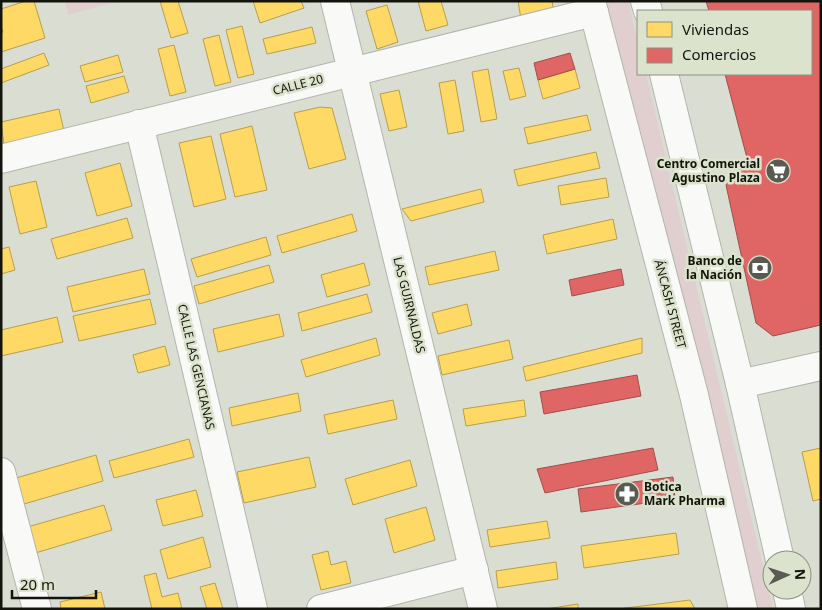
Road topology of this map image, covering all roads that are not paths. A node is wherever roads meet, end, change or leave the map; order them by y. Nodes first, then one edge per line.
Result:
1 (335, 1) edge
2 (593, 6) edge
3 (352, 71) junction
4 (664, 75) edge
5 (139, 124) junction
6 (1, 158) edge
7 (821, 366) edge
8 (740, 384) junction
9 (1, 472) edge
10 (778, 550) edge
11 (474, 570) junction
12 (37, 609) edge
13 (253, 609) edge
14 (321, 609) edge
15 (483, 609) edge
16 (743, 609) edge

1 - 3 street, LAS GUIRNALDAS
2 - 3 street, CALLE 20
2 - 16 street, ÁNCASH STREET
3 - 5 street, CALLE 20
3 - 11 street, LAS GUIRNALDAS
4 - 8 street
5 - 6 street, CALLE 20
5 - 13 street, CALLE LAS GENCIANAS
7 - 8 street
8 - 10 street
9 - 12 street
11 - 14 street
11 - 15 street, LAS GUIRNALDAS

